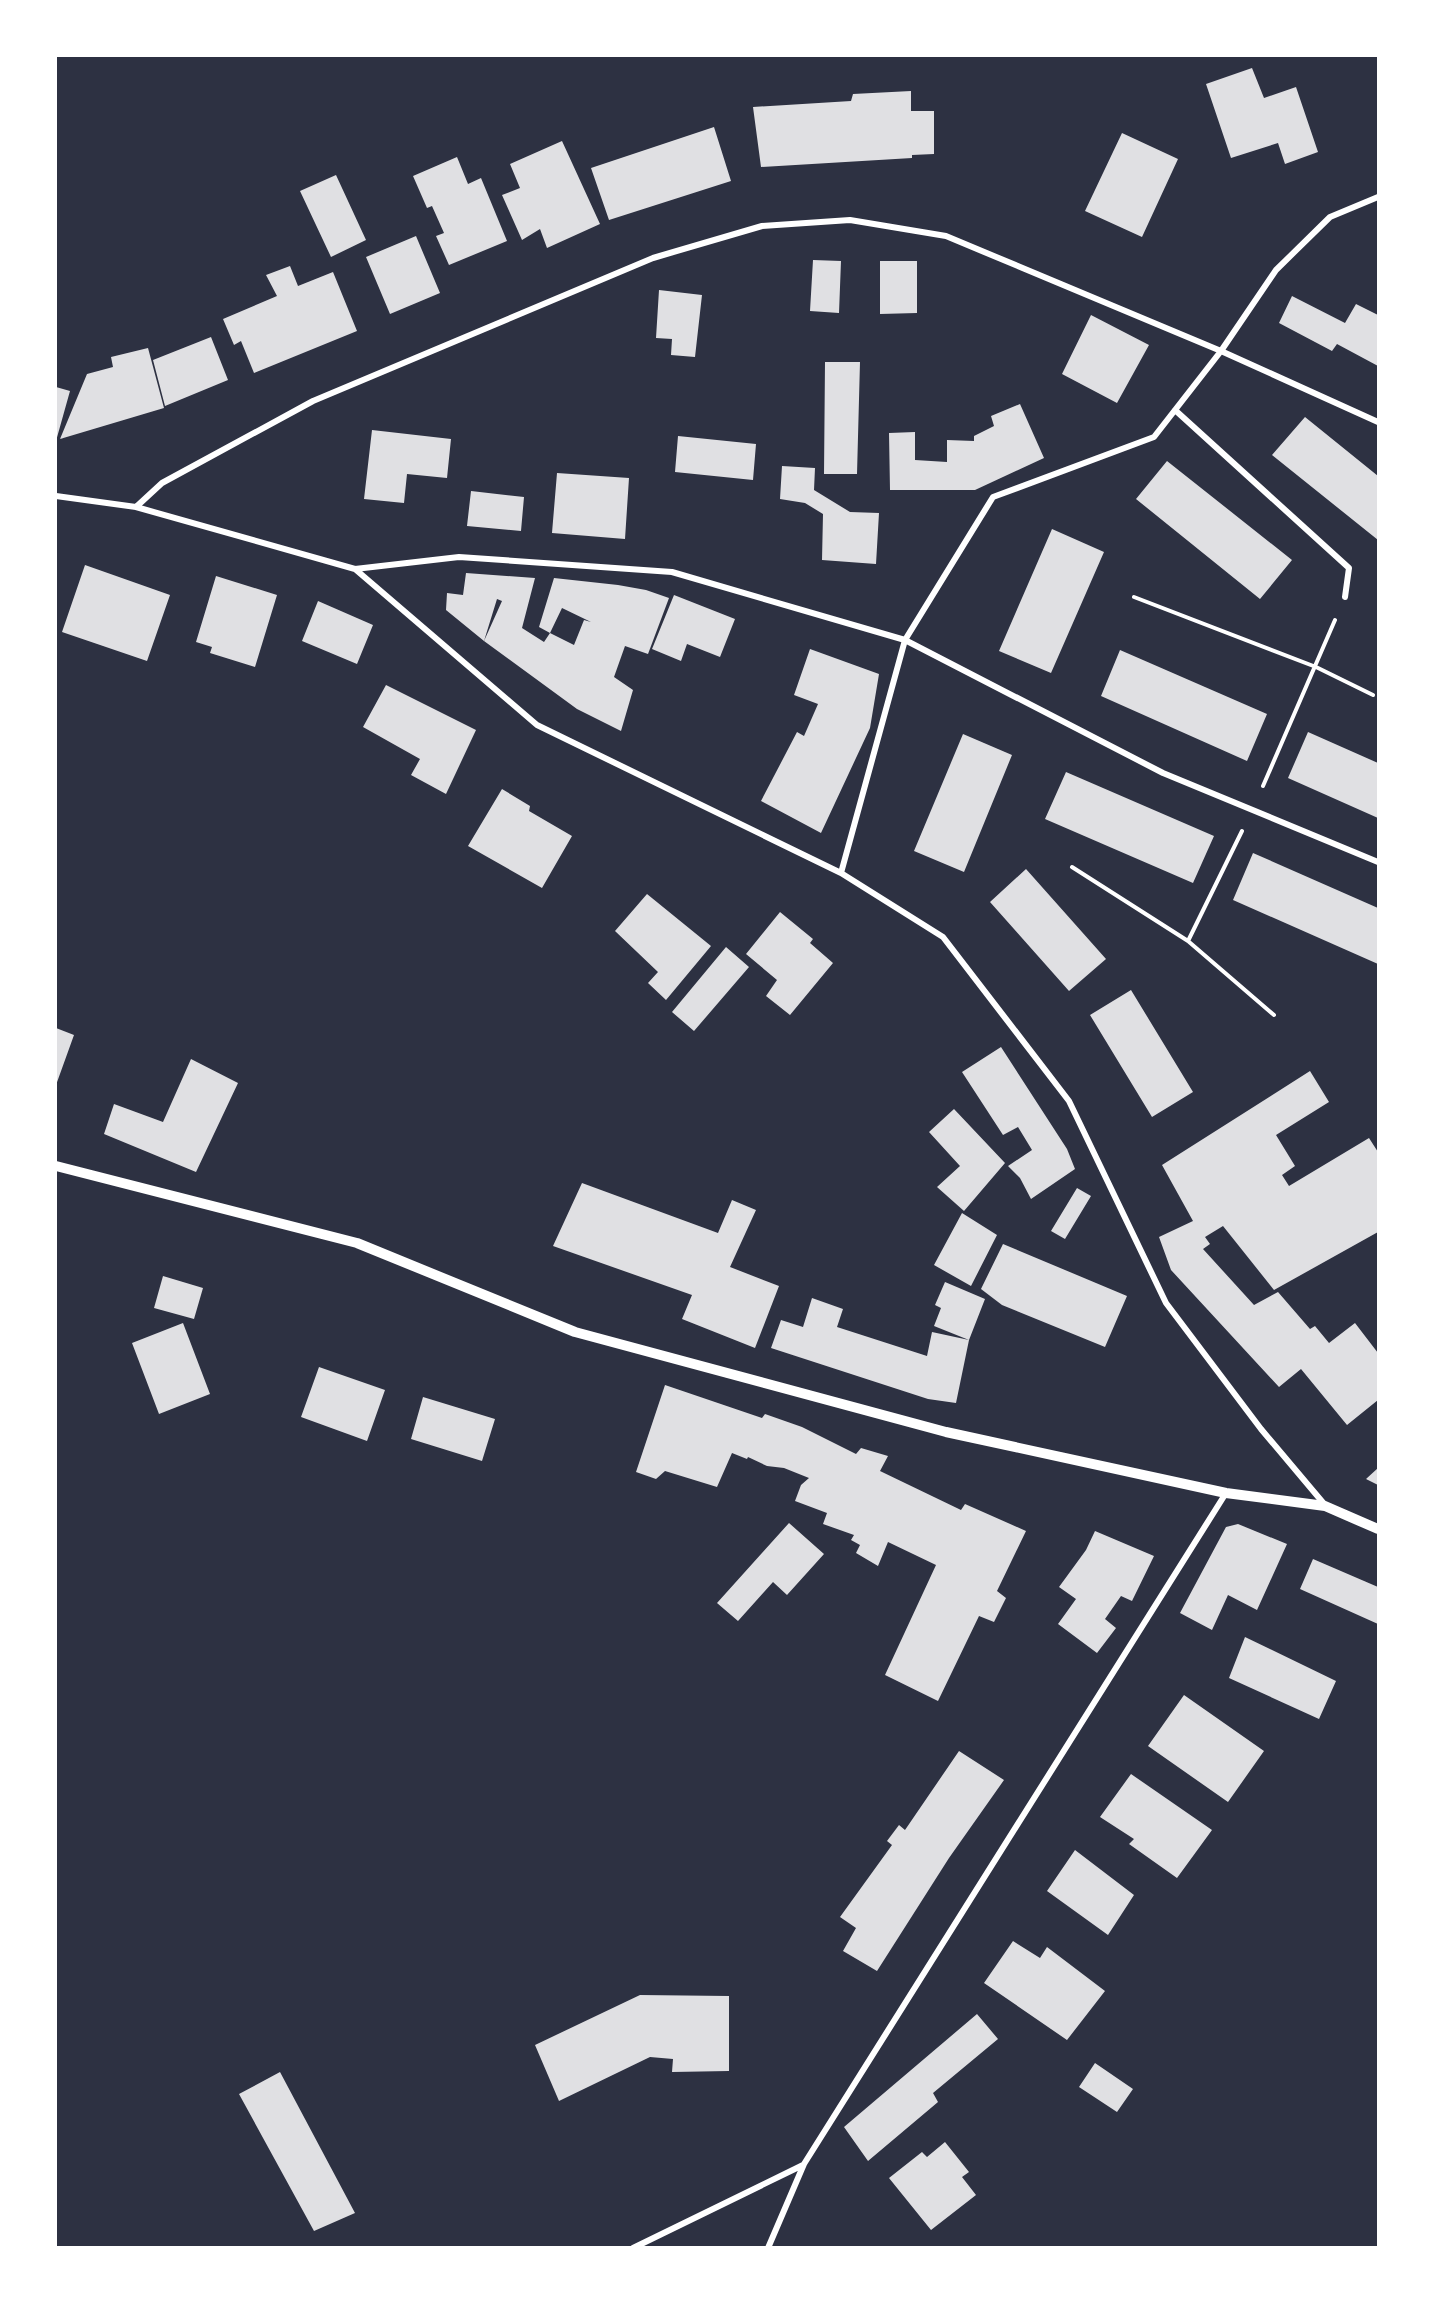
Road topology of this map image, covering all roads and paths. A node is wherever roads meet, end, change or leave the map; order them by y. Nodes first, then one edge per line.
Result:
1 (1378, 197) edge
2 (1221, 351) junction
3 (1175, 410) junction
4 (1378, 422) edge
5 (56, 496) edge
6 (136, 507) junction
7 (355, 569) junction
8 (1134, 597) dead end
9 (1345, 597) dead end
10 (905, 640) junction
11 (1373, 695) dead end
12 (1378, 862) edge
13 (841, 873) junction
14 (1188, 941) dead end
15 (1274, 1015) dead end
16 (56, 1166) edge
17 (1226, 1493) junction
18 (1325, 1506) junction
19 (1378, 1530) edge
20 (804, 2164) junction
21 (633, 2247) edge
22 (768, 2247) edge

1 - 2 street
2 - 3 street
2 - 4 street
2 - 6 street
3 - 9 street
3 - 10 street
5 - 6 street
6 - 7 street
7 - 10 street
7 - 13 street
8 - 11 path
10 - 12 street
10 - 13 street
13 - 18 street
14 - 15 path
16 - 17 street
17 - 18 street
17 - 20 street
18 - 19 street
20 - 21 street
20 - 22 street

